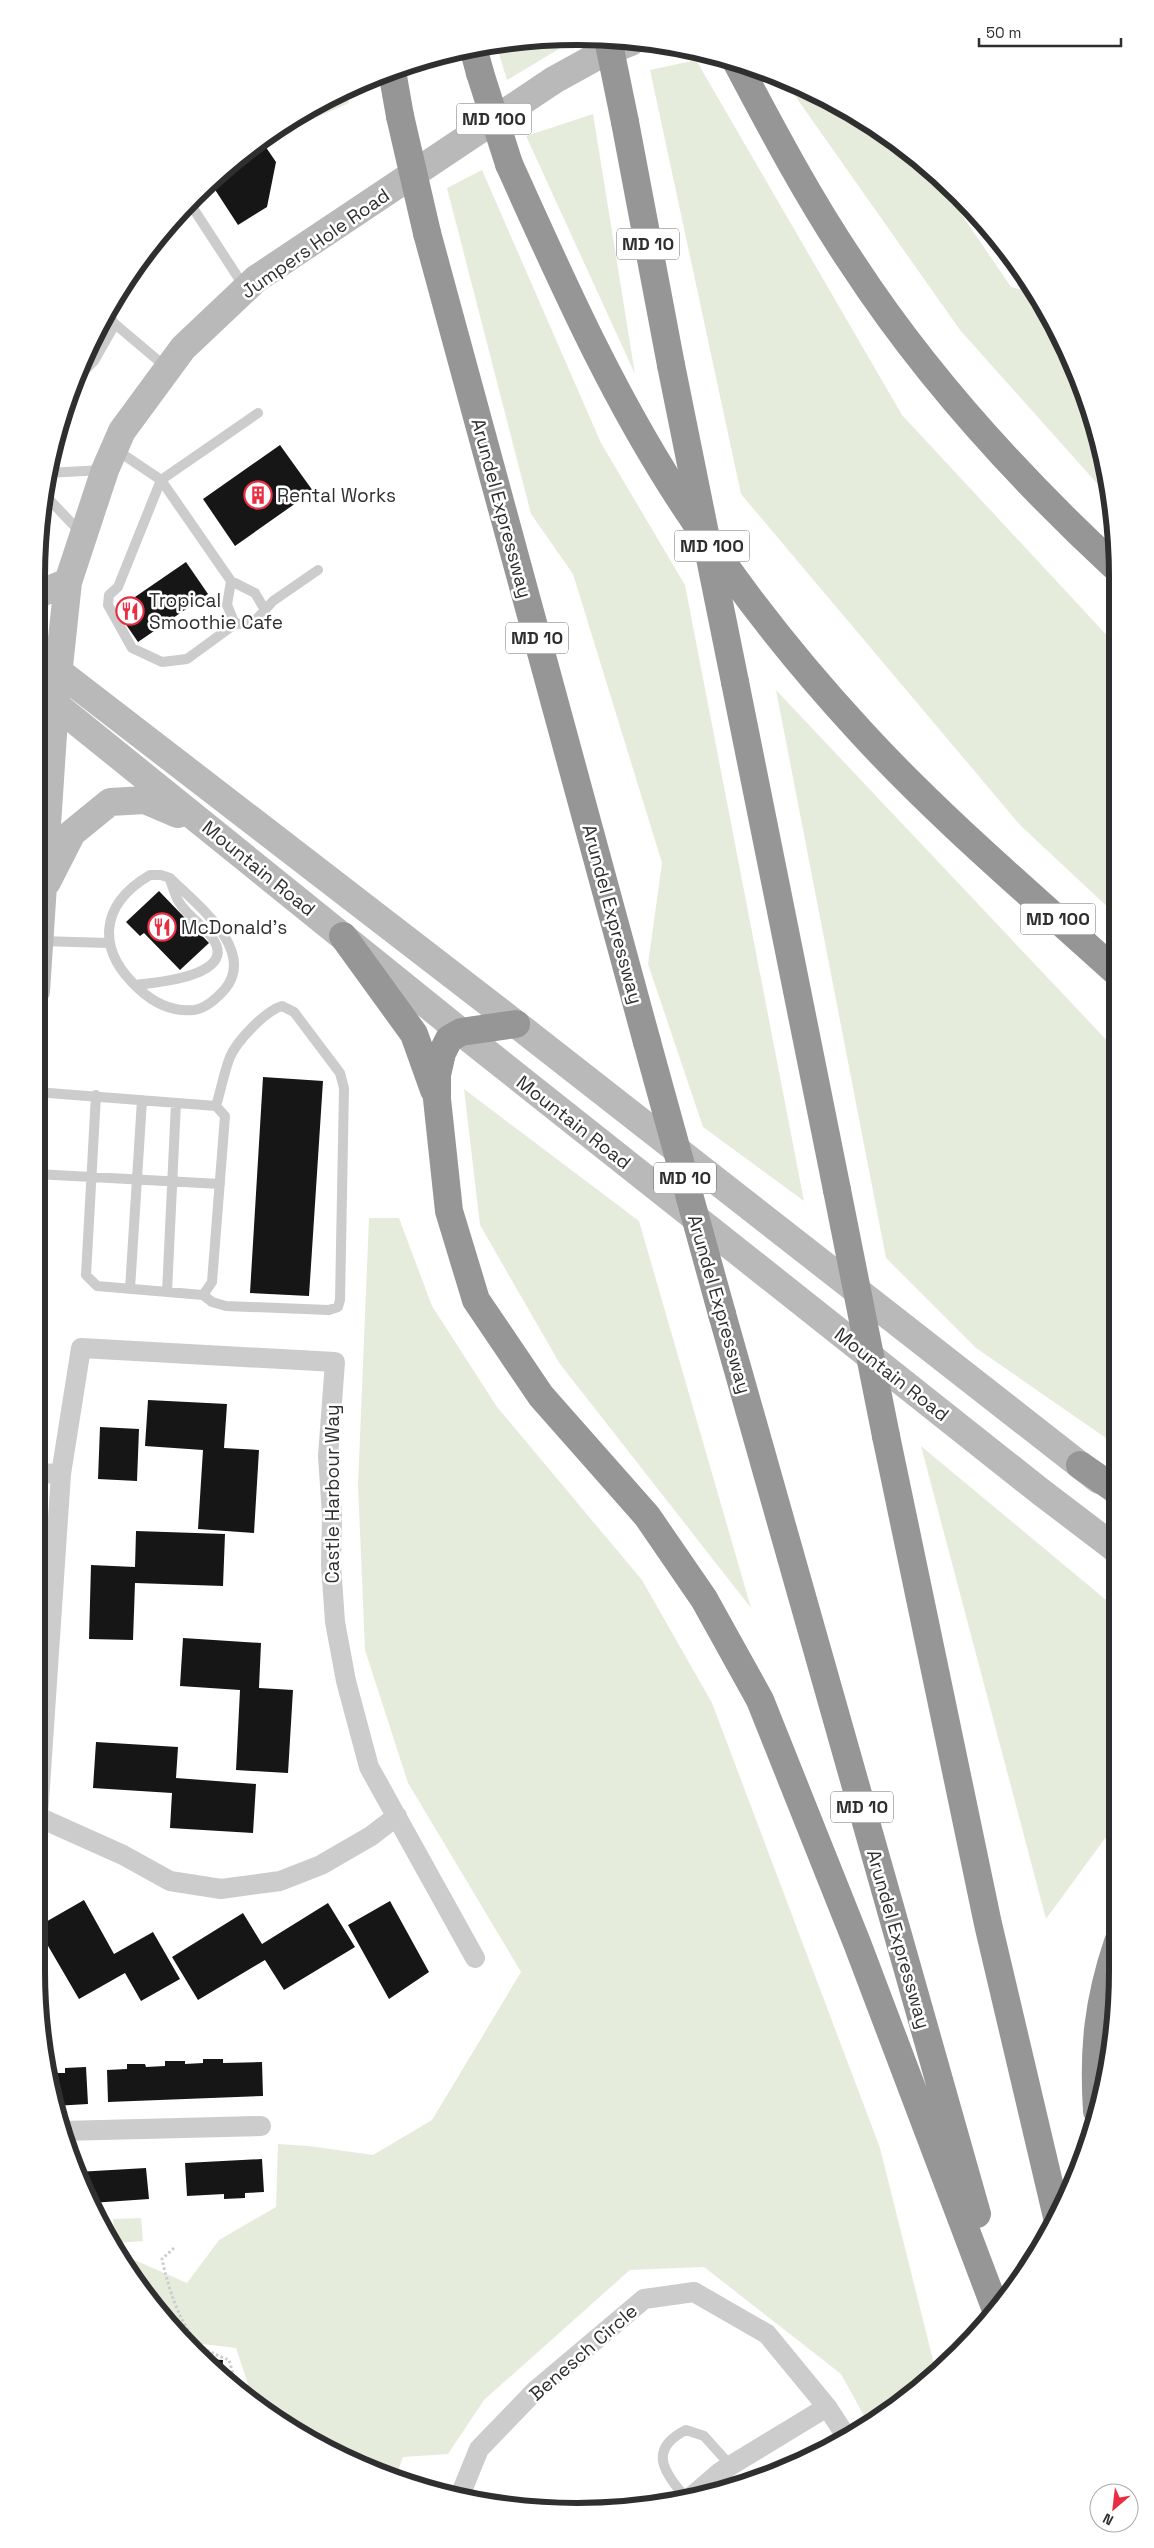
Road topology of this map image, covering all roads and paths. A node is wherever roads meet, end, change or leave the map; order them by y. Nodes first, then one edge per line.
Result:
1 (609, 46) edge
2 (619, 47) edge
3 (475, 55) edge
4 (741, 71) edge
5 (393, 78) edge
6 (193, 209) edge
7 (246, 289) junction
8 (112, 320) edge
9 (115, 324) junction
10 (97, 349) edge
11 (168, 369) junction
12 (258, 413) dead end
13 (110, 459) junction
14 (55, 471) edge
15 (161, 480) junction
16 (51, 501) edge
17 (83, 535) junction
18 (1109, 561) edge
19 (318, 570) dead end
20 (231, 581) junction
21 (68, 582) junction
22 (45, 591) edge
23 (265, 610) junction
24 (235, 624) junction
25 (45, 661) edge
26 (58, 671) junction
27 (46, 697) edge
28 (45, 817) edge
29 (46, 820) junction
30 (207, 827) junction
31 (45, 830) edge
32 (1001, 867) junction
33 (169, 878) junction
34 (45, 880) edge
35 (343, 936) junction
36 (109, 943) junction
37 (45, 956) edge
38 (1109, 966) edge
39 (135, 985) junction
40 (1109, 986) edge
41 (516, 1024) junction
42 (461, 1032) junction
43 (45, 1092) edge
44 (96, 1095) junction
45 (437, 1099) junction
46 (142, 1100) junction
47 (176, 1103) junction
48 (216, 1106) junction
49 (45, 1174) edge
50 (91, 1177) junction
51 (135, 1179) junction
52 (172, 1181) junction
53 (220, 1184) junction
54 (130, 1289) junction
55 (167, 1292) junction
56 (203, 1295) junction
57 (1080, 1465) junction
58 (45, 1473) edge
59 (61, 1474) junction
60 (1109, 1485) edge
61 (1109, 1488) edge
62 (1109, 1544) edge
63 (45, 1702) edge
64 (397, 1816) junction
65 (45, 1820) edge
66 (475, 1958) dead end
67 (1109, 1972) edge
68 (1096, 2089) edge
69 (260, 2126) dead end
70 (70, 2131) edge
71 (1054, 2205) edge
72 (174, 2248) dead end
73 (1000, 2294) edge
74 (993, 2302) edge
75 (234, 2378) edge
76 (827, 2407) junction
77 (843, 2432) edge
78 (731, 2466) junction
79 (703, 2488) edge
80 (462, 2490) edge
81 (681, 2493) edge

1 - 71 highway, MD 10, bridge
2 - 7 main road, Jumpers Hole Road
3 - 32 highway, MD 100, bridge
4 - 18 highway
5 - 73 highway, Arundel Expressway / MD 10, bridge
6 - 7 lane
7 - 11 main road, Jumpers Hole Road
8 - 9 lane
9 - 10 lane
9 - 11 lane
11 - 13 main road, Jumpers Hole Road
12 - 15 lane
13 - 14 lane
13 - 15 lane
13 - 17 main road, Jumpers Hole Road
15 - 20 lane
15 - 24 lane
16 - 17 lane
17 - 21 main road, Jumpers Hole Road
19 - 23 lane
20 - 23 lane
20 - 24 lane
21 - 22 main road
21 - 26 main road, Jumpers Hole Road
23 - 24 lane
25 - 26 main road, Mountain Road
26 - 27 main road, Jumpers Hole Road
26 - 41 main road, Mountain Road
27 - 29 main road, Jumpers Hole Road
27 - 30 main road, Mountain Road
28 - 29 main road
29 - 31 main road, Jumpers Hole Road
30 - 34 main road
30 - 35 main road, Mountain Road
32 - 38 highway, MD 100
32 - 40 highway
33 - 36 lane
33 - 39 lane
33 - 39 lane
35 - 42 main road, Mountain Road
35 - 45 highway
36 - 37 lane
36 - 39 lane
41 - 42 highway
41 - 57 main road, Mountain Road
42 - 45 highway
42 - 62 main road, Mountain Road
43 - 44 lane
44 - 46 lane
44 - 50 lane
45 - 74 highway
46 - 47 lane
46 - 51 lane
47 - 48 lane
47 - 52 lane
48 - 53 lane
48 - 56 lane
49 - 50 lane
50 - 51 lane
50 - 54 lane
51 - 52 lane
51 - 54 lane
52 - 53 lane
52 - 55 lane
53 - 56 lane
54 - 55 lane
55 - 56 lane
57 - 60 highway
57 - 61 main road, Mountain Road
58 - 59 street
59 - 63 street, Castle Harbour Way
59 - 64 street, Castle Harbour Way
64 - 65 street, Castle Harbour Way
64 - 66 street, Castle Harbour Way
67 - 68 highway
69 - 70 street
72 - 75 path
76 - 77 street, Benesch Circle
76 - 78 street
76 - 80 street, Benesch Circle
78 - 79 street
78 - 81 lane

